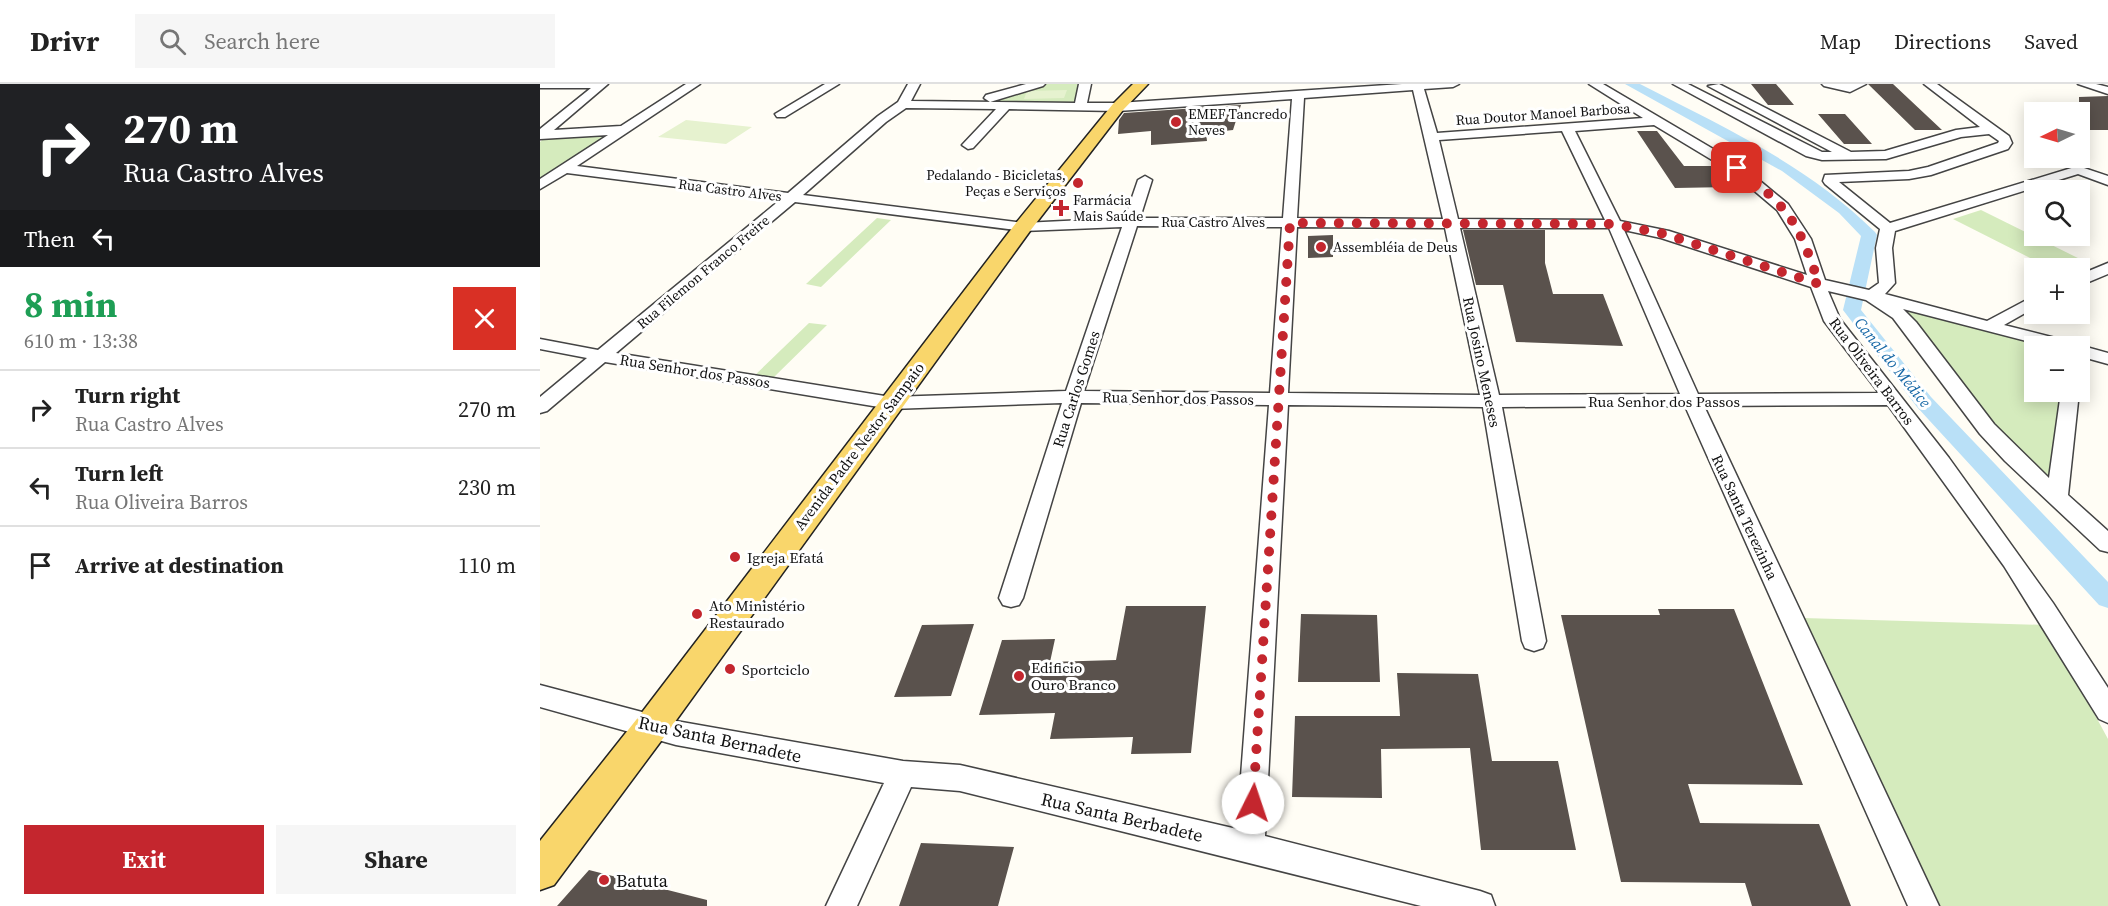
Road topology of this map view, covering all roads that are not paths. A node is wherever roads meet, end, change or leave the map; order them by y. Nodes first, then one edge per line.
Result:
1 (594, 84) edge
2 (602, 84) edge
3 (694, 84) edge
4 (833, 84) edge
5 (914, 84) edge
6 (1039, 84) edge
7 (1085, 84) edge
8 (1141, 84) edge
9 (1453, 84) edge
10 (1595, 84) edge
11 (1679, 84) edge
12 (1711, 84) edge
13 (1828, 84) edge
14 (1860, 84) edge
15 (1930, 84) edge
16 (2084, 84) edge
17 (540, 85) edge
18 (1418, 87) junction
19 (1262, 90) edge
20 (2108, 91) edge
21 (1298, 93) junction
22 (903, 104) junction
23 (969, 104) junction
24 (1006, 105) junction
25 (1080, 107) junction
26 (1118, 107) junction
27 (781, 114) dead end
28 (1656, 122) junction
29 (1567, 128) junction
30 (627, 130) junction
31 (1992, 130) junction
32 (541, 134) edge
33 (1432, 137) junction
34 (968, 145) dead end
35 (1851, 156) junction
36 (566, 169) junction
37 (1145, 180) dead end
38 (2108, 181) edge
39 (540, 184) edge
40 (791, 198) junction
41 (1132, 222) junction
42 (1290, 223) junction
43 (1451, 223) junction
44 (1614, 224) junction
45 (1023, 227) junction
46 (1888, 228) junction
47 (2108, 268) edge
48 (2090, 276) edge
49 (1822, 285) junction
50 (1869, 295) junction
51 (2024, 307) edge
52 (1990, 326) junction
53 (2028, 336) edge
54 (540, 344) edge
55 (2090, 354) edge
56 (602, 356) junction
57 (2108, 359) edge
58 (1073, 397) junction
59 (1893, 399) junction
60 (1279, 400) junction
61 (1491, 401) junction
62 (1692, 401) junction
63 (2069, 402) edge
64 (891, 403) junction
65 (540, 407) edge
66 (2057, 498) junction
67 (2108, 544) edge
68 (1011, 598) dead end
69 (1534, 641) dead end
70 (540, 696) edge
71 (2108, 711) edge
72 (652, 726) junction
73 (903, 774) junction
74 (1250, 847) junction
75 (540, 871) edge
76 (841, 906) edge
77 (1480, 906) edge
78 (1924, 906) edge

1 - 17 street
2 - 32 street
3 - 30 street
4 - 27 street
5 - 22 street, Rua Filemon Franco Freire
6 - 23 street
7 - 25 street
8 - 26 main road, Avenida Padre Nestor Sampaio
9 - 18 street
10 - 28 street, Rua Oliveira Barros
11 - 35 street
12 - 35 street
13 - 14 street
15 - 31 street
16 - 20 street
18 - 21 street
18 - 33 street, Rua Josino Meneses
19 - 21 street
19 - 26 street
21 - 42 street
22 - 23 street
22 - 40 street, Rua Filemon Franco Freire
23 - 24 street
24 - 25 street
24 - 34 street
25 - 26 street
26 - 45 main road, Avenida Padre Nestor Sampaio
28 - 29 street, Rua Doutor Manoel Barbosa
28 - 49 street, Rua Oliveira Barros
29 - 33 street, Rua Doutor Manoel Barbosa
29 - 44 street, Rua Santa Terezinha
30 - 32 street
30 - 36 street
31 - 35 street
31 - 46 street
33 - 43 street, Rua Josino Meneses
36 - 39 street
36 - 40 street, Rua Castro Alves
37 - 41 street, Rua Carlos Gomes
38 - 46 street
40 - 45 street, Rua Castro Alves
40 - 56 street, Rua Filemon Franco Freire
41 - 42 street, Rua Castro Alves
41 - 45 street, Rua Castro Alves
41 - 58 street, Rua Carlos Gomes
42 - 43 street, Rua Castro Alves
42 - 60 street
43 - 44 street, Rua Castro Alves
43 - 61 street, Rua Josino Meneses
44 - 49 street, Rua Castro Alves
44 - 62 street, Rua Santa Terezinha
45 - 64 main road, Avenida Padre Nestor Sampaio
46 - 50 street
47 - 48 street
49 - 50 street, Rua Castro Alves
49 - 59 street, Rua Oliveira Barros
50 - 52 street, Rua Castro Alves
50 - 66 street
51 - 52 street
52 - 53 street, Rua Castro Alves
54 - 56 street, Rua Senhor dos Passos
55 - 57 street
56 - 64 street, Rua Senhor dos Passos
56 - 65 street, Rua Filemon Franco Freire
58 - 60 street, Rua Senhor dos Passos
58 - 64 street, Rua Senhor dos Passos
58 - 68 street, Rua Carlos Gomes
59 - 62 street, Rua Senhor dos Passos
59 - 71 street, Rua Oliveira Barros
60 - 61 street, Rua Senhor dos Passos
60 - 74 street
61 - 62 street, Rua Senhor dos Passos
61 - 69 street, Rua Josino Meneses
62 - 78 street, Rua Santa Terezinha
63 - 66 street
64 - 72 main road, Avenida Padre Nestor Sampaio
66 - 67 street
70 - 72 street, Rua Santa Bernadete
72 - 73 street, Rua Santa Bernadete
72 - 75 main road, Avenida Padre Nestor Sampaio
73 - 74 street, Rua Santa Berbadete
73 - 76 street
74 - 77 street, Rua Santa Berbadete

